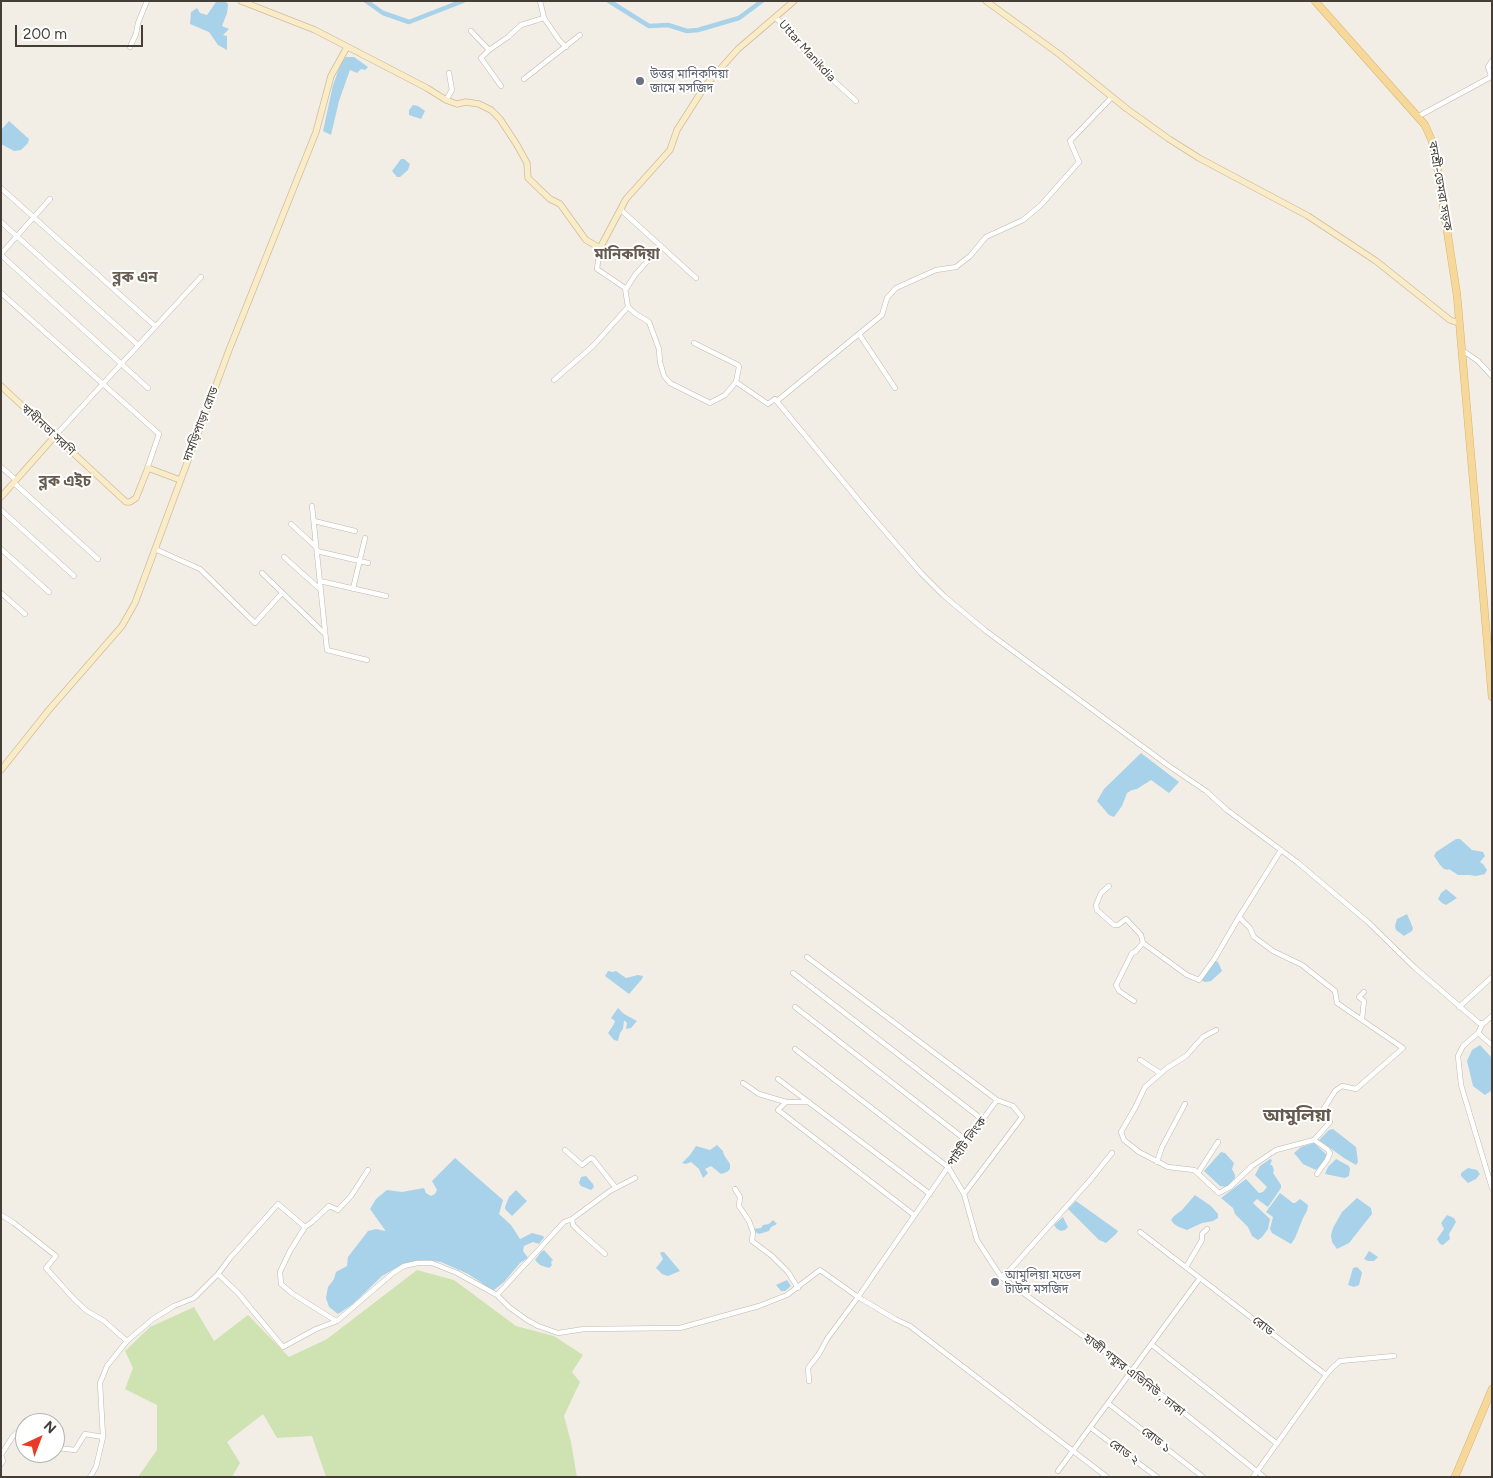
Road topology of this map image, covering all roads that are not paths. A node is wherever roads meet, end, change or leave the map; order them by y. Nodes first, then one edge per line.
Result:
1 (147, 1) edge
2 (241, 1) edge
3 (540, 1) edge
4 (794, 1) edge
5 (1315, 1) edge
6 (988, 2) edge
7 (255, 4) edge
8 (775, 17) junction
9 (544, 18) junction
10 (471, 31) dead end
11 (580, 35) dead end
12 (130, 47) dead end
13 (346, 47) junction
14 (566, 48) junction
15 (489, 50) junction
16 (1492, 61) edge
17 (449, 73) dead end
18 (524, 80) dead end
19 (501, 86) dead end
20 (1112, 97) junction
21 (446, 100) junction
22 (856, 101) dead end
23 (1417, 117) junction
24 (1, 188) edge
25 (50, 199) dead end
26 (621, 210) junction
27 (34, 217) junction
28 (1, 222) edge
29 (17, 236) junction
30 (661, 246) junction
31 (600, 248) junction
32 (1, 255) edge
33 (201, 277) dead end
34 (696, 278) dead end
35 (626, 290) junction
36 (1, 293) edge
37 (628, 307) junction
38 (1460, 323) junction
39 (155, 326) junction
40 (859, 334) junction
41 (694, 343) dead end
42 (138, 345) junction
43 (1462, 350) junction
44 (121, 364) junction
45 (1492, 376) edge
46 (554, 380) dead end
47 (736, 382) junction
48 (103, 384) junction
49 (1, 386) edge
50 (148, 388) dead end
51 (895, 388) dead end
52 (777, 402) junction
53 (55, 436) junction
54 (1, 467) edge
55 (147, 469) junction
56 (180, 480) junction
57 (15, 482) junction
58 (1, 497) edge
59 (312, 506) dead end
60 (1, 510) edge
61 (314, 521) junction
62 (291, 524) dead end
63 (355, 531) dead end
64 (365, 538) dead end
65 (1, 549) edge
66 (155, 549) junction
67 (317, 549) junction
68 (284, 557) dead end
69 (98, 559) dead end
70 (360, 561) junction
71 (368, 563) dead end
72 (262, 573) dead end
73 (74, 576) dead end
74 (320, 581) junction
75 (353, 589) junction
76 (321, 590) junction
77 (49, 592) dead end
78 (1, 593) edge
79 (282, 593) junction
80 (386, 596) dead end
81 (24, 614) dead end
82 (325, 634) junction
83 (1490, 652) edge
84 (367, 660) dead end
85 (1492, 697) edge
86 (1, 770) edge
87 (1281, 850) junction
88 (1109, 886) dead end
89 (1239, 917) junction
90 (1143, 942) junction
91 (807, 957) dead end
92 (793, 973) dead end
93 (1492, 977) edge
94 (1364, 992) dead end
95 (1134, 1001) dead end
96 (795, 1007) dead end
97 (1459, 1007) junction
98 (1492, 1016) edge
99 (1362, 1019) junction
100 (1482, 1025) junction
101 (1216, 1030) dead end
102 (1478, 1032) junction
103 (1492, 1046) edge
104 (795, 1049) dead end
105 (1140, 1060) dead end
106 (1160, 1073) junction
107 (778, 1079) dead end
108 (743, 1083) dead end
109 (997, 1100) junction
110 (786, 1102) junction
111 (808, 1102) junction
112 (1185, 1104) dead end
113 (983, 1120) junction
114 (1314, 1140) junction
115 (968, 1141) junction
116 (1218, 1142) dead end
117 (565, 1150) dead end
118 (1112, 1153) dead end
119 (1157, 1162) junction
120 (948, 1166) junction
121 (368, 1170) dead end
122 (1198, 1173) junction
123 (1317, 1174) dead end
124 (635, 1178) dead end
125 (616, 1188) junction
126 (1492, 1188) edge
127 (735, 1189) dead end
128 (930, 1194) junction
129 (964, 1194) junction
130 (1, 1215) edge
131 (914, 1215) junction
132 (572, 1220) junction
133 (305, 1226) junction
134 (1207, 1229) dead end
135 (1140, 1232) dead end
136 (605, 1254) dead end
137 (1186, 1267) junction
138 (218, 1274) junction
139 (1001, 1277) junction
140 (1200, 1278) junction
141 (798, 1288) junction
142 (497, 1295) junction
143 (858, 1297) junction
144 (336, 1321) junction
145 (127, 1341) junction
146 (1152, 1345) junction
147 (1394, 1356) dead end
148 (1133, 1372) junction
149 (1326, 1375) junction
150 (809, 1380) dead end
151 (1492, 1389) edge
152 (1109, 1404) junction
153 (1091, 1428) junction
154 (15, 1434) edge
155 (103, 1437) junction
156 (1276, 1443) junction
157 (65, 1448) edge
158 (1074, 1451) junction
159 (1, 1455) edge
160 (1, 1464) edge
161 (1058, 1471) dead end
162 (1257, 1472) junction
163 (90, 1477) edge
164 (1107, 1477) edge
165 (1157, 1477) edge
166 (1203, 1477) edge
167 (1253, 1477) edge
168 (1264, 1477) edge
169 (1455, 1477) edge

1 - 12 street
2 - 7 main road
3 - 9 street
4 - 8 main road
5 - 23 main road, বনশ্রী-ডেমরা সড়ক
6 - 20 main road
7 - 13 main road
8 - 22 street, Uttar Manikdia
8 - 26 main road, Uttar Manikdia
9 - 14 street
9 - 15 street
10 - 15 street
11 - 14 street
13 - 21 main road
13 - 56 main road, দামড়িপাড়া রোড
14 - 18 street
15 - 19 street
16 - 23 street
17 - 21 street
20 - 38 main road
20 - 40 street
21 - 31 main road
23 - 38 main road, বনশ্রী-ডেমরা সড়ক
24 - 27 street
25 - 27 street
26 - 30 street
26 - 31 main road, Uttar Manikdia
27 - 29 street
27 - 39 street
28 - 29 street
29 - 32 street
29 - 42 street
30 - 34 street
30 - 35 street
31 - 35 street
32 - 44 street
33 - 39 street
35 - 37 street
36 - 48 street
37 - 46 street
37 - 47 street
38 - 43 main road, বনশ্রী-ডেমরা সড়ক
39 - 42 street
40 - 51 street
40 - 52 street
41 - 47 street
42 - 44 street
43 - 45 street
43 - 83 main road, বনশ্রী-ডেমরা সড়ক
44 - 48 street
44 - 50 street
47 - 52 street
48 - 53 street
48 - 55 street
49 - 53 main road, স্বাধীনতা সরণি
52 - 87 street
53 - 55 main road, স্বাধীনতা সরণি
53 - 57 main road
54 - 57 street
55 - 56 main road
56 - 66 main road, দামড়িপাড়া রোড
57 - 58 main road
57 - 69 street
59 - 61 street
60 - 73 street
61 - 63 street
61 - 67 street
62 - 67 street
64 - 70 street
65 - 77 street
66 - 79 street
66 - 86 main road, দামড়িপাড়া রোড
67 - 70 street
67 - 74 street
68 - 76 street
70 - 71 street
70 - 75 street
72 - 79 street
74 - 75 street
74 - 76 street
75 - 80 street
76 - 82 street
78 - 81 street
79 - 82 street
82 - 84 street
83 - 85 main road, বনশ্রী-ডেমরা সড়ক
87 - 89 street
87 - 97 street
88 - 90 street
89 - 90 street
89 - 99 street
90 - 95 street
91 - 109 street
92 - 113 street
93 - 97 street
94 - 99 street
96 - 115 street
97 - 100 street
98 - 100 street
99 - 114 street
100 - 102 street
101 - 106 street
102 - 103 street
102 - 126 street
104 - 120 street
105 - 106 street
106 - 119 street
107 - 111 street
108 - 110 street
109 - 113 street, পাইটি লিংক
109 - 129 street
110 - 111 street
110 - 131 street
111 - 128 street
112 - 119 street
113 - 115 street, পাইটি লিংক
114 - 122 street
114 - 123 street
115 - 120 street, পাইটি লিংক
116 - 122 street
117 - 125 street
118 - 139 street
119 - 122 street
120 - 128 street, পাইটি লিংক
120 - 129 street
121 - 133 street
124 - 125 street
125 - 132 street
127 - 141 street
128 - 131 street, পাইটি লিংক
129 - 139 street
130 - 145 street
131 - 143 street, পাইটি লিংক
132 - 136 street
132 - 142 street
133 - 138 street
133 - 144 street
134 - 137 street
135 - 137 street, রোড
137 - 140 street, রোড
138 - 144 street
138 - 145 street
139 - 148 street, হাজী গফুর এভিনিউ , ঢাকা
140 - 146 street
140 - 149 street, রোড
141 - 142 street
141 - 143 street
142 - 144 street
143 - 150 street, পাইটি লিংক
143 - 158 street
145 - 155 street
146 - 148 street
146 - 156 street
147 - 149 street
148 - 152 street
148 - 162 street, হাজী গফুর এভিনিউ , ঢাকা
149 - 156 street
151 - 169 main road
152 - 153 street
152 - 166 street, রোড ১
153 - 158 street
153 - 165 street, রোড ২
154 - 159 street
155 - 157 street
155 - 163 street
156 - 162 street
158 - 161 street
158 - 164 street
159 - 160 street
162 - 167 street
162 - 168 street, হাজী গফুর এভিনিউ , ঢাকা

